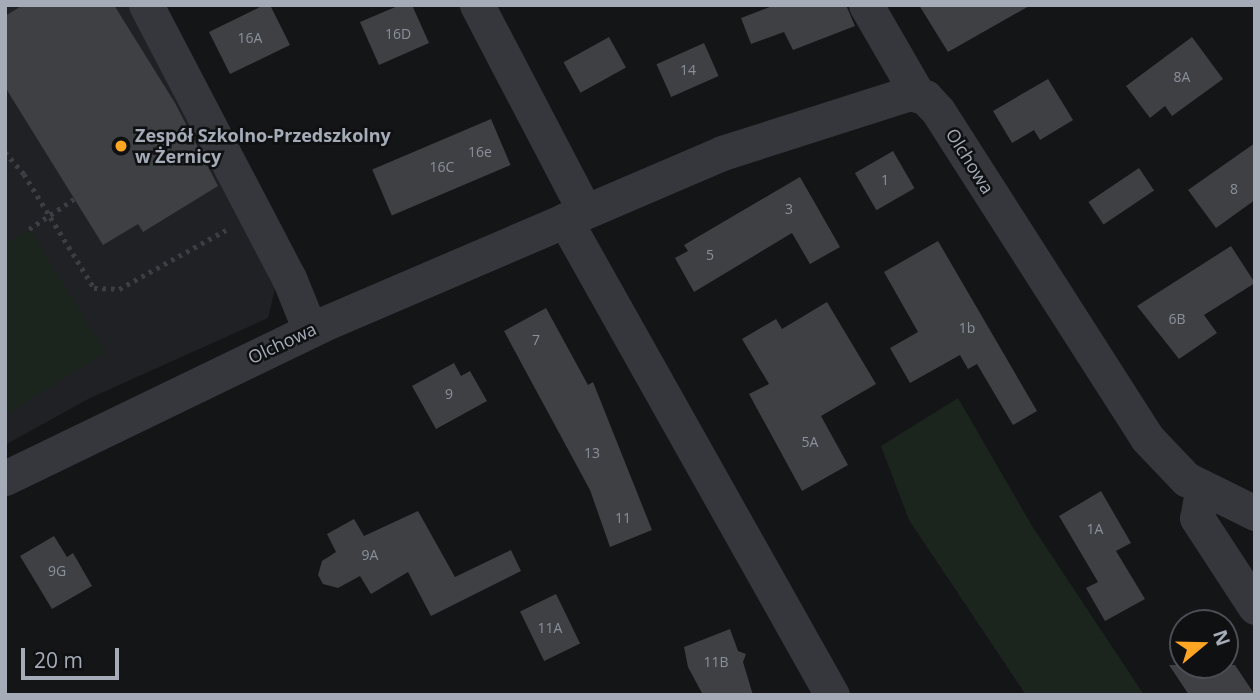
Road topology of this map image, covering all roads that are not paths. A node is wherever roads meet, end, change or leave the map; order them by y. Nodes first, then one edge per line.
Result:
1 (146, 5) edge
2 (477, 5) edge
3 (866, 5) edge
4 (918, 95) junction
5 (575, 216) junction
6 (310, 330) junction
7 (5, 478) edge
8 (1202, 491) junction
9 (1255, 513) edge
10 (1255, 607) edge
11 (832, 695) edge

1 - 6 street
2 - 5 street
3 - 4 street
4 - 5 street, Olchowa
4 - 8 street, Olchowa
5 - 6 street, Olchowa
5 - 11 street
6 - 7 street, Olchowa
8 - 9 street, Olchowa
8 - 10 street

